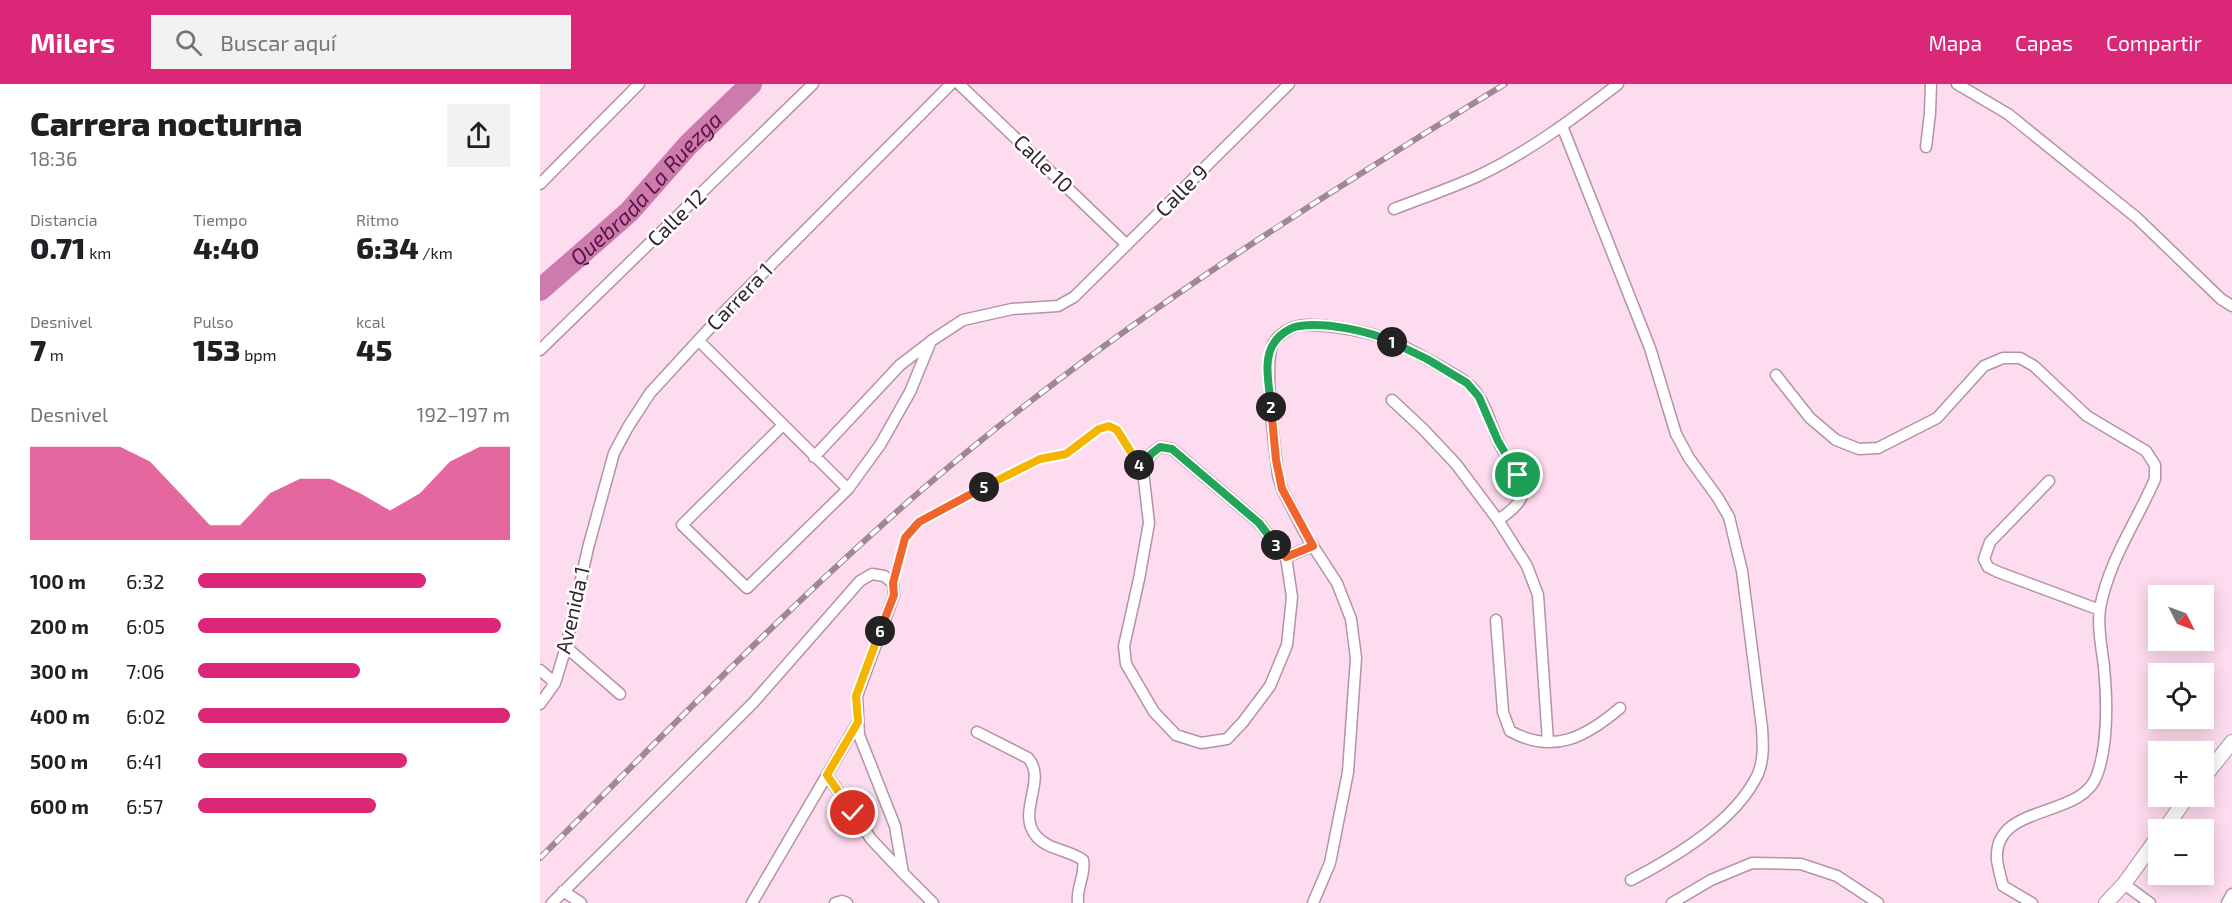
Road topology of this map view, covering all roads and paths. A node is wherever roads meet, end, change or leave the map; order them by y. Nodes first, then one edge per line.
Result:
1 (639, 84) edge
2 (813, 84) edge
3 (951, 84) edge
4 (959, 84) edge
5 (1289, 84) edge
6 (1618, 84) edge
7 (1930, 84) edge
8 (1957, 84) edge
9 (1562, 126) junction
10 (1926, 147) dead end
11 (540, 184) edge
12 (1394, 209) dead end
13 (1127, 245) junction
14 (2232, 306) edge
15 (699, 341) junction
16 (931, 341) junction
17 (540, 350) edge
18 (1776, 375) dead end
19 (1392, 400) dead end
20 (783, 424) junction
21 (814, 457) junction
22 (1143, 471) junction
23 (2049, 481) dead end
24 (848, 489) junction
25 (1498, 520) junction
26 (1313, 546) junction
27 (588, 548) joint
28 (1286, 557) junction
29 (893, 583) junction
30 (2100, 610) junction
31 (1496, 620) dead end
32 (566, 647) junction
33 (540, 670) edge
34 (555, 683) junction
35 (620, 694) dead end
36 (540, 704) edge
37 (1620, 708) dead end
38 (858, 722) junction
39 (977, 732) dead end
40 (1548, 742) junction
41 (2232, 742) edge
42 (2214, 764) edge
43 (827, 775) junction
44 (2148, 851) edge
45 (903, 873) junction
46 (1631, 880) dead end
47 (2124, 884) junction
48 (563, 891) junction
49 (2232, 894) edge
50 (552, 903) edge
51 (581, 903) edge
52 (752, 903) edge
53 (835, 903) edge
54 (846, 903) edge
55 (933, 903) edge
56 (1078, 903) edge
57 (1313, 903) edge
58 (1672, 903) edge
59 (1878, 903) edge
60 (2032, 903) edge
61 (2106, 903) edge
62 (2150, 903) edge
63 (2227, 903) edge

1 - 11 street
2 - 17 street, Calle 12
3 - 15 street, Carrera 1
4 - 13 street, Calle 10
5 - 13 street, Calle 9
6 - 9 street
7 - 10 street
8 - 14 street
9 - 12 street
9 - 46 street
13 - 16 street, Calle 9
15 - 20 street
15 - 27 street, Carrera 1
16 - 21 street
16 - 24 street
18 - 30 street
19 - 25 street
20 - 21 street
20 - 24 street
21 - 24 street
22 - 28 street
22 - 28 street
22 - 29 lane
23 - 30 street
25 - 26 street
25 - 40 street
26 - 28 street
26 - 57 street
27 - 32 street, Avenida 1
29 - 38 street
29 - 48 street
30 - 60 street
31 - 40 street
32 - 34 street, Avenida 1
32 - 35 street
33 - 34 street
34 - 36 street, Avenida 1
37 - 40 street
38 - 43 street
38 - 45 street
39 - 56 street
41 - 42 street
43 - 45 street
43 - 52 street
44 - 47 street
45 - 55 street
47 - 61 street
47 - 62 street
48 - 50 street
48 - 51 street
49 - 63 street
53 - 54 street
58 - 59 street

